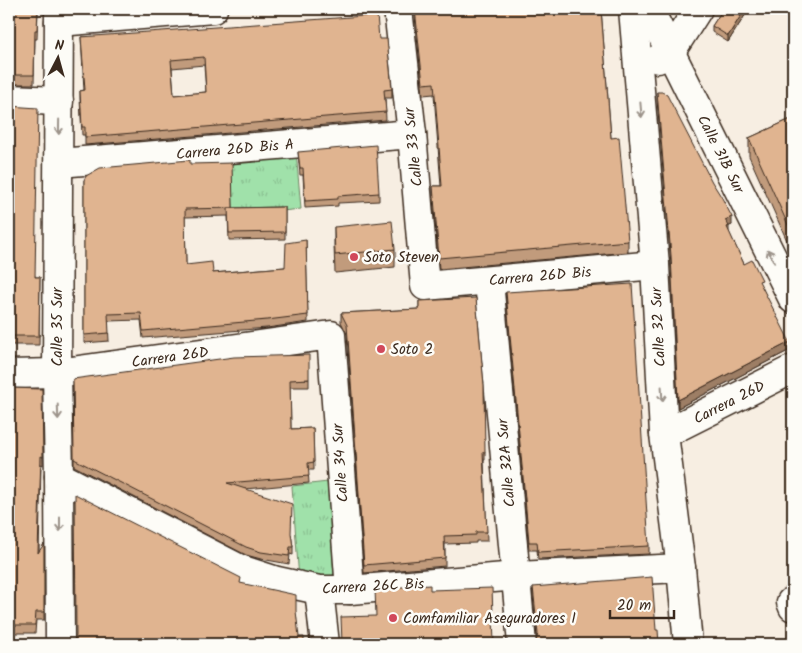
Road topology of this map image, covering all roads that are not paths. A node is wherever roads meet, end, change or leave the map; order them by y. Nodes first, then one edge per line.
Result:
1 (213, 9) edge
2 (398, 9) edge
3 (633, 9) edge
4 (649, 9) edge
5 (698, 9) edge
6 (60, 15) edge
7 (670, 53) junction
8 (637, 68) junction
9 (9, 100) edge
10 (59, 101) junction
11 (412, 134) junction
12 (58, 163) junction
13 (655, 265) junction
14 (489, 281) junction
15 (425, 286) joint
16 (793, 299) edge
17 (330, 335) joint
18 (793, 369) edge
19 (57, 373) junction
20 (9, 374) edge
21 (664, 434) junction
22 (60, 476) junction
23 (681, 568) junction
24 (517, 576) junction
25 (319, 590) junction
26 (350, 590) junction
27 (60, 644) edge
28 (326, 644) edge
29 (522, 644) edge
30 (688, 644) edge

1 - 6 street
2 - 11 street, Calle 33 Sur
3 - 8 street, Calle 32 Sur
4 - 7 street, Calle 31B Sur
5 - 7 street
6 - 10 street, Calle 35 Sur
7 - 8 street
16 -> 7 street, Calle 31B Sur
8 -> 13 street, Calle 32 Sur
9 - 10 street
10 -> 12 street, Calle 35 Sur
11 - 12 street, Carrera 26D Bis A
11 - 15 street, Calle 33 Sur
12 - 19 street, Calle 35 Sur
13 - 14 street, Carrera 26D Bis
13 -> 21 street, Calle 32 Sur
14 - 15 street, Carrera 26D Bis
14 - 24 street, Calle 32A Sur
17 - 19 street, Carrera 26D
17 - 26 street, Calle 34 Sur
18 - 21 street, Carrera 26D
19 - 20 street, Carrera 26D
19 -> 22 street, Calle 35 Sur
21 - 23 street, Calle 32 Sur
22 - 25 street, Carrera 26C Bis
22 -> 27 street, Calle 35 Sur
23 - 24 street, Carrera 26C Bis
23 - 30 street, Calle 32 Sur
24 - 26 street, Carrera 26C Bis
24 - 29 street, Calle 32A Sur
25 - 26 street, Carrera 26C Bis
25 - 28 street

